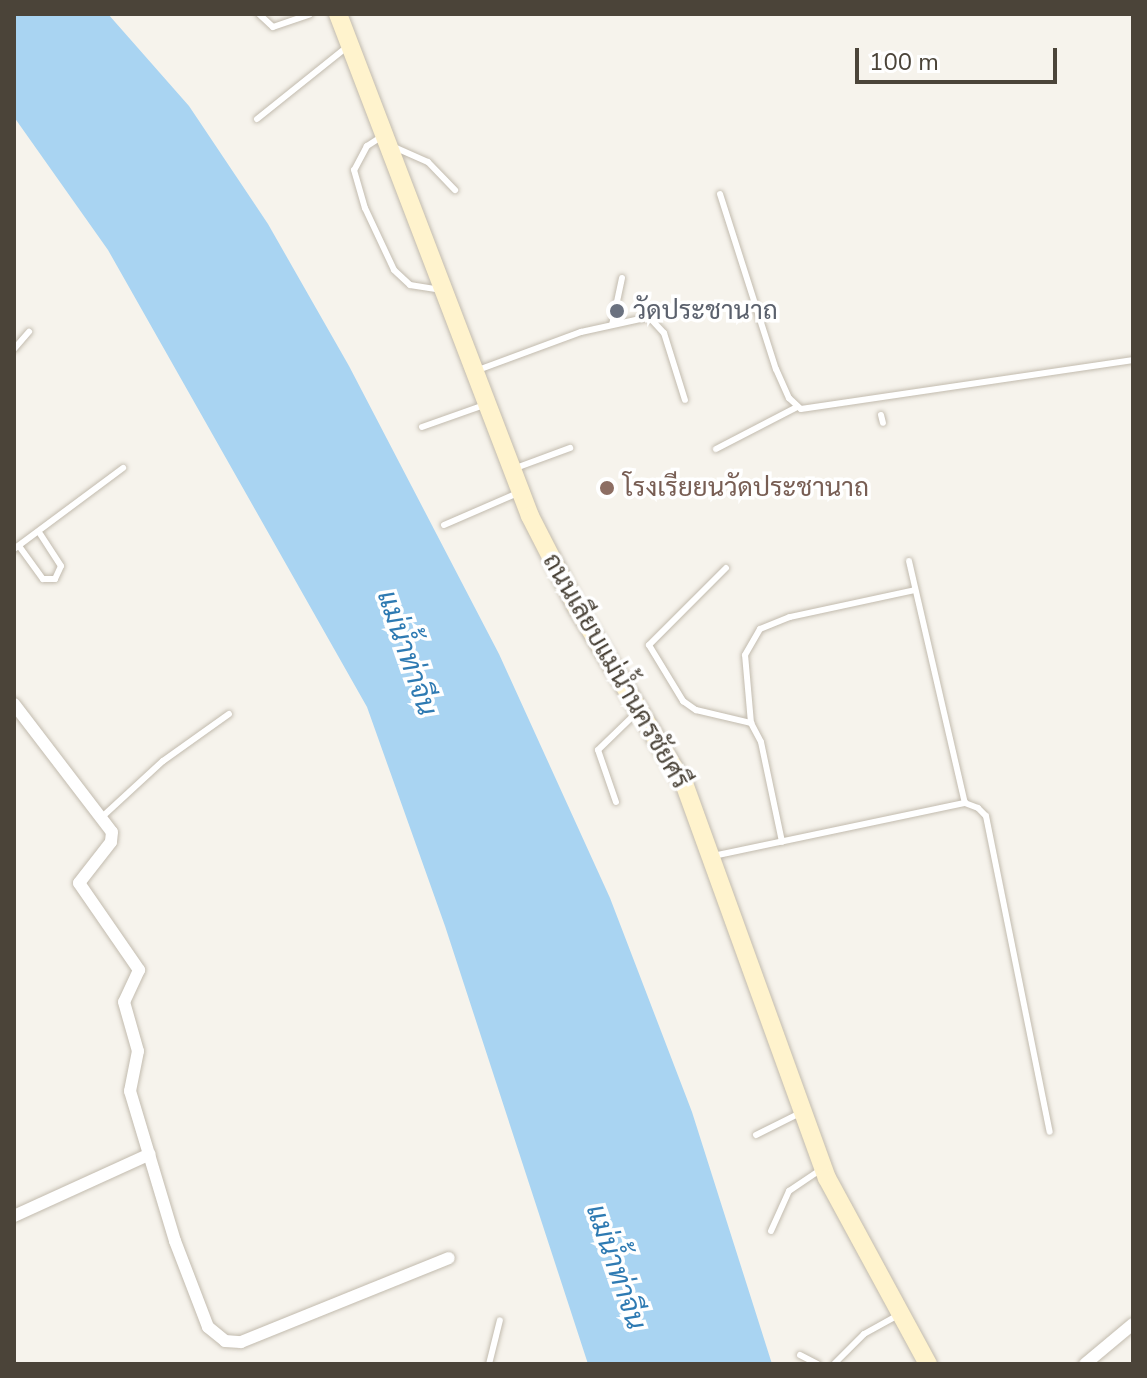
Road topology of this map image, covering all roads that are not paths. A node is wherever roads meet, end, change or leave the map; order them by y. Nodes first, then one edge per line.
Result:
1 (259, 14) edge
2 (310, 14) edge
3 (338, 14) edge
4 (351, 44) junction
5 (257, 119) dead end
6 (386, 140) junction
7 (455, 190) dead end
8 (720, 194) dead end
9 (622, 278) dead end
10 (444, 291) junction
11 (612, 325) junction
12 (29, 332) dead end
13 (14, 349) edge
14 (1133, 360) edge
15 (475, 371) junction
16 (685, 400) dead end
17 (487, 404) junction
18 (797, 407) junction
19 (881, 415) dead end
20 (883, 423) dead end
21 (422, 427) dead end
22 (570, 448) dead end
23 (716, 449) dead end
24 (123, 468) dead end
25 (512, 469) junction
26 (521, 492) junction
27 (444, 525) dead end
28 (40, 534) junction
29 (17, 548) edge
30 (909, 561) dead end
31 (726, 568) dead end
32 (915, 590) junction
33 (14, 704) edge
34 (641, 709) junction
35 (229, 714) dead end
36 (751, 723) junction
37 (616, 802) dead end
38 (965, 803) junction
39 (102, 817) junction
40 (782, 842) junction
41 (713, 856) junction
42 (801, 1112) junction
43 (1050, 1132) dead end
44 (756, 1135) dead end
45 (150, 1154) junction
46 (823, 1169) junction
47 (14, 1216) edge
48 (771, 1231) dead end
49 (449, 1258) dead end
50 (901, 1313) junction
51 (500, 1320) dead end
52 (1132, 1326) edge
53 (800, 1355) dead end
54 (489, 1364) edge
55 (818, 1364) edge
56 (834, 1364) edge
57 (928, 1364) edge
58 (1085, 1364) edge

1 - 2 lane
3 - 4 main road, ถนนเลียบแม่น้ำนครชัยศรี
4 - 5 lane
4 - 6 main road, ถนนเลียบแม่น้ำนครชัยศรี
6 - 7 lane
6 - 10 main road, ถนนเลียบแม่น้ำนครชัยศรี
6 - 10 lane
8 - 18 lane
9 - 11 lane
10 - 15 main road, ถนนเลียบแม่น้ำนครชัยศรี
11 - 15 lane
11 - 16 lane
12 - 13 lane
14 - 18 lane
15 - 17 main road, ถนนเลียบแม่น้ำนครชัยศรี
17 - 21 lane
17 - 25 main road, ถนนเลียบแม่น้ำนครชัยศรี
18 - 23 lane
19 - 20 lane
22 - 25 lane
24 - 28 lane
25 - 26 main road, ถนนเลียบแม่น้ำนครชัยศรี
26 - 27 lane
26 - 34 main road, ถนนเลียบแม่น้ำนครชัยศรี
28 - 29 lane
28 - 29 lane
30 - 32 lane
31 - 36 lane
32 - 36 lane
32 - 38 lane
33 - 39 street
34 - 37 lane
34 - 41 main road, ถนนเลียบแม่น้ำนครชัยศรี
35 - 39 lane
36 - 40 lane
38 - 40 lane
38 - 43 lane
39 - 45 street
40 - 41 lane
41 - 42 main road, ถนนเลียบแม่น้ำนครชัยศรี
42 - 44 lane
42 - 46 main road, ถนนเลียบแม่น้ำนครชัยศรี
45 - 47 street
45 - 49 street
46 - 48 lane
46 - 50 main road, ถนนเลียบแม่น้ำนครชัยศรี
50 - 56 lane
50 - 57 main road, ถนนเลียบแม่น้ำนครชัยศรี
51 - 54 lane
52 - 58 street
53 - 55 lane

